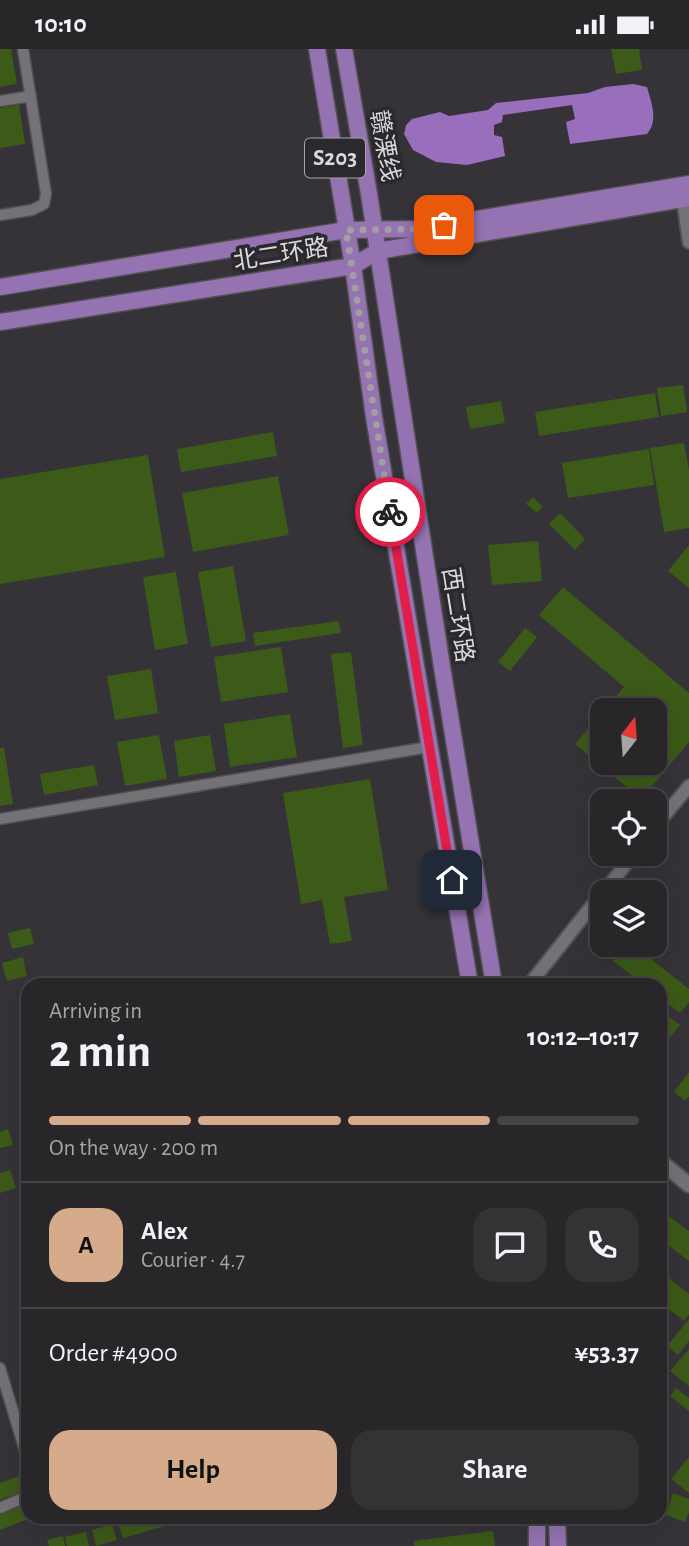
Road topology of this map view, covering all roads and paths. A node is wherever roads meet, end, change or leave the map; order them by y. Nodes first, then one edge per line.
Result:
1 (23, 49) edge
2 (317, 49) edge
3 (344, 49) edge
4 (30, 96) junction
5 (0, 101) edge
6 (687, 194) edge
7 (0, 215) edge
8 (346, 230) junction
9 (375, 230) junction
10 (689, 242) edge
11 (378, 251) junction
12 (353, 266) junction
13 (0, 288) edge
14 (0, 323) edge
15 (455, 741) junction
16 (429, 747) junction
17 (689, 786) edge
18 (667, 812) edge
19 (0, 819) edge
20 (624, 866) edge
21 (613, 880) edge
22 (590, 908) edge
23 (469, 978) edge
24 (493, 978) edge
25 (535, 978) edge
26 (667, 1167) edge
27 (689, 1185) edge
28 (0, 1368) edge
29 (21, 1438) edge
30 (21, 1499) edge
31 (0, 1508) edge
32 (537, 1524) edge
33 (558, 1524) edge
34 (559, 1524) edge
35 (537, 1546) edge
36 (558, 1546) edge
37 (566, 1546) edge

1 - 4 street
2 - 8 main road, 赣溧线 / S203
3 - 9 main road, 赣溧线 / S203
4 - 5 street
4 - 7 street
6 - 9 main road, 北二环路
6 - 10 street
6 - 11 main road, 北二环路
8 - 9 main road, 北二环路
8 - 12 main road, 赣溧线 / S203
8 - 13 main road, 北二环路
9 - 11 main road, 赣溧线 / S203
11 - 12 main road, 北二环路
11 - 15 main road, 西二环路 / S203
12 - 14 main road, 北二环路
12 - 16 main road, 西二环路 / S203
15 - 16 main road
15 - 24 main road, 西二环路 / S203
16 - 19 street
16 - 23 main road, 西二环路 / S203
17 - 18 street
20 - 21 street
22 - 25 street
26 - 27 main road
28 - 29 street
30 - 31 street
32 - 35 main road
33 - 36 main road
34 - 37 street

